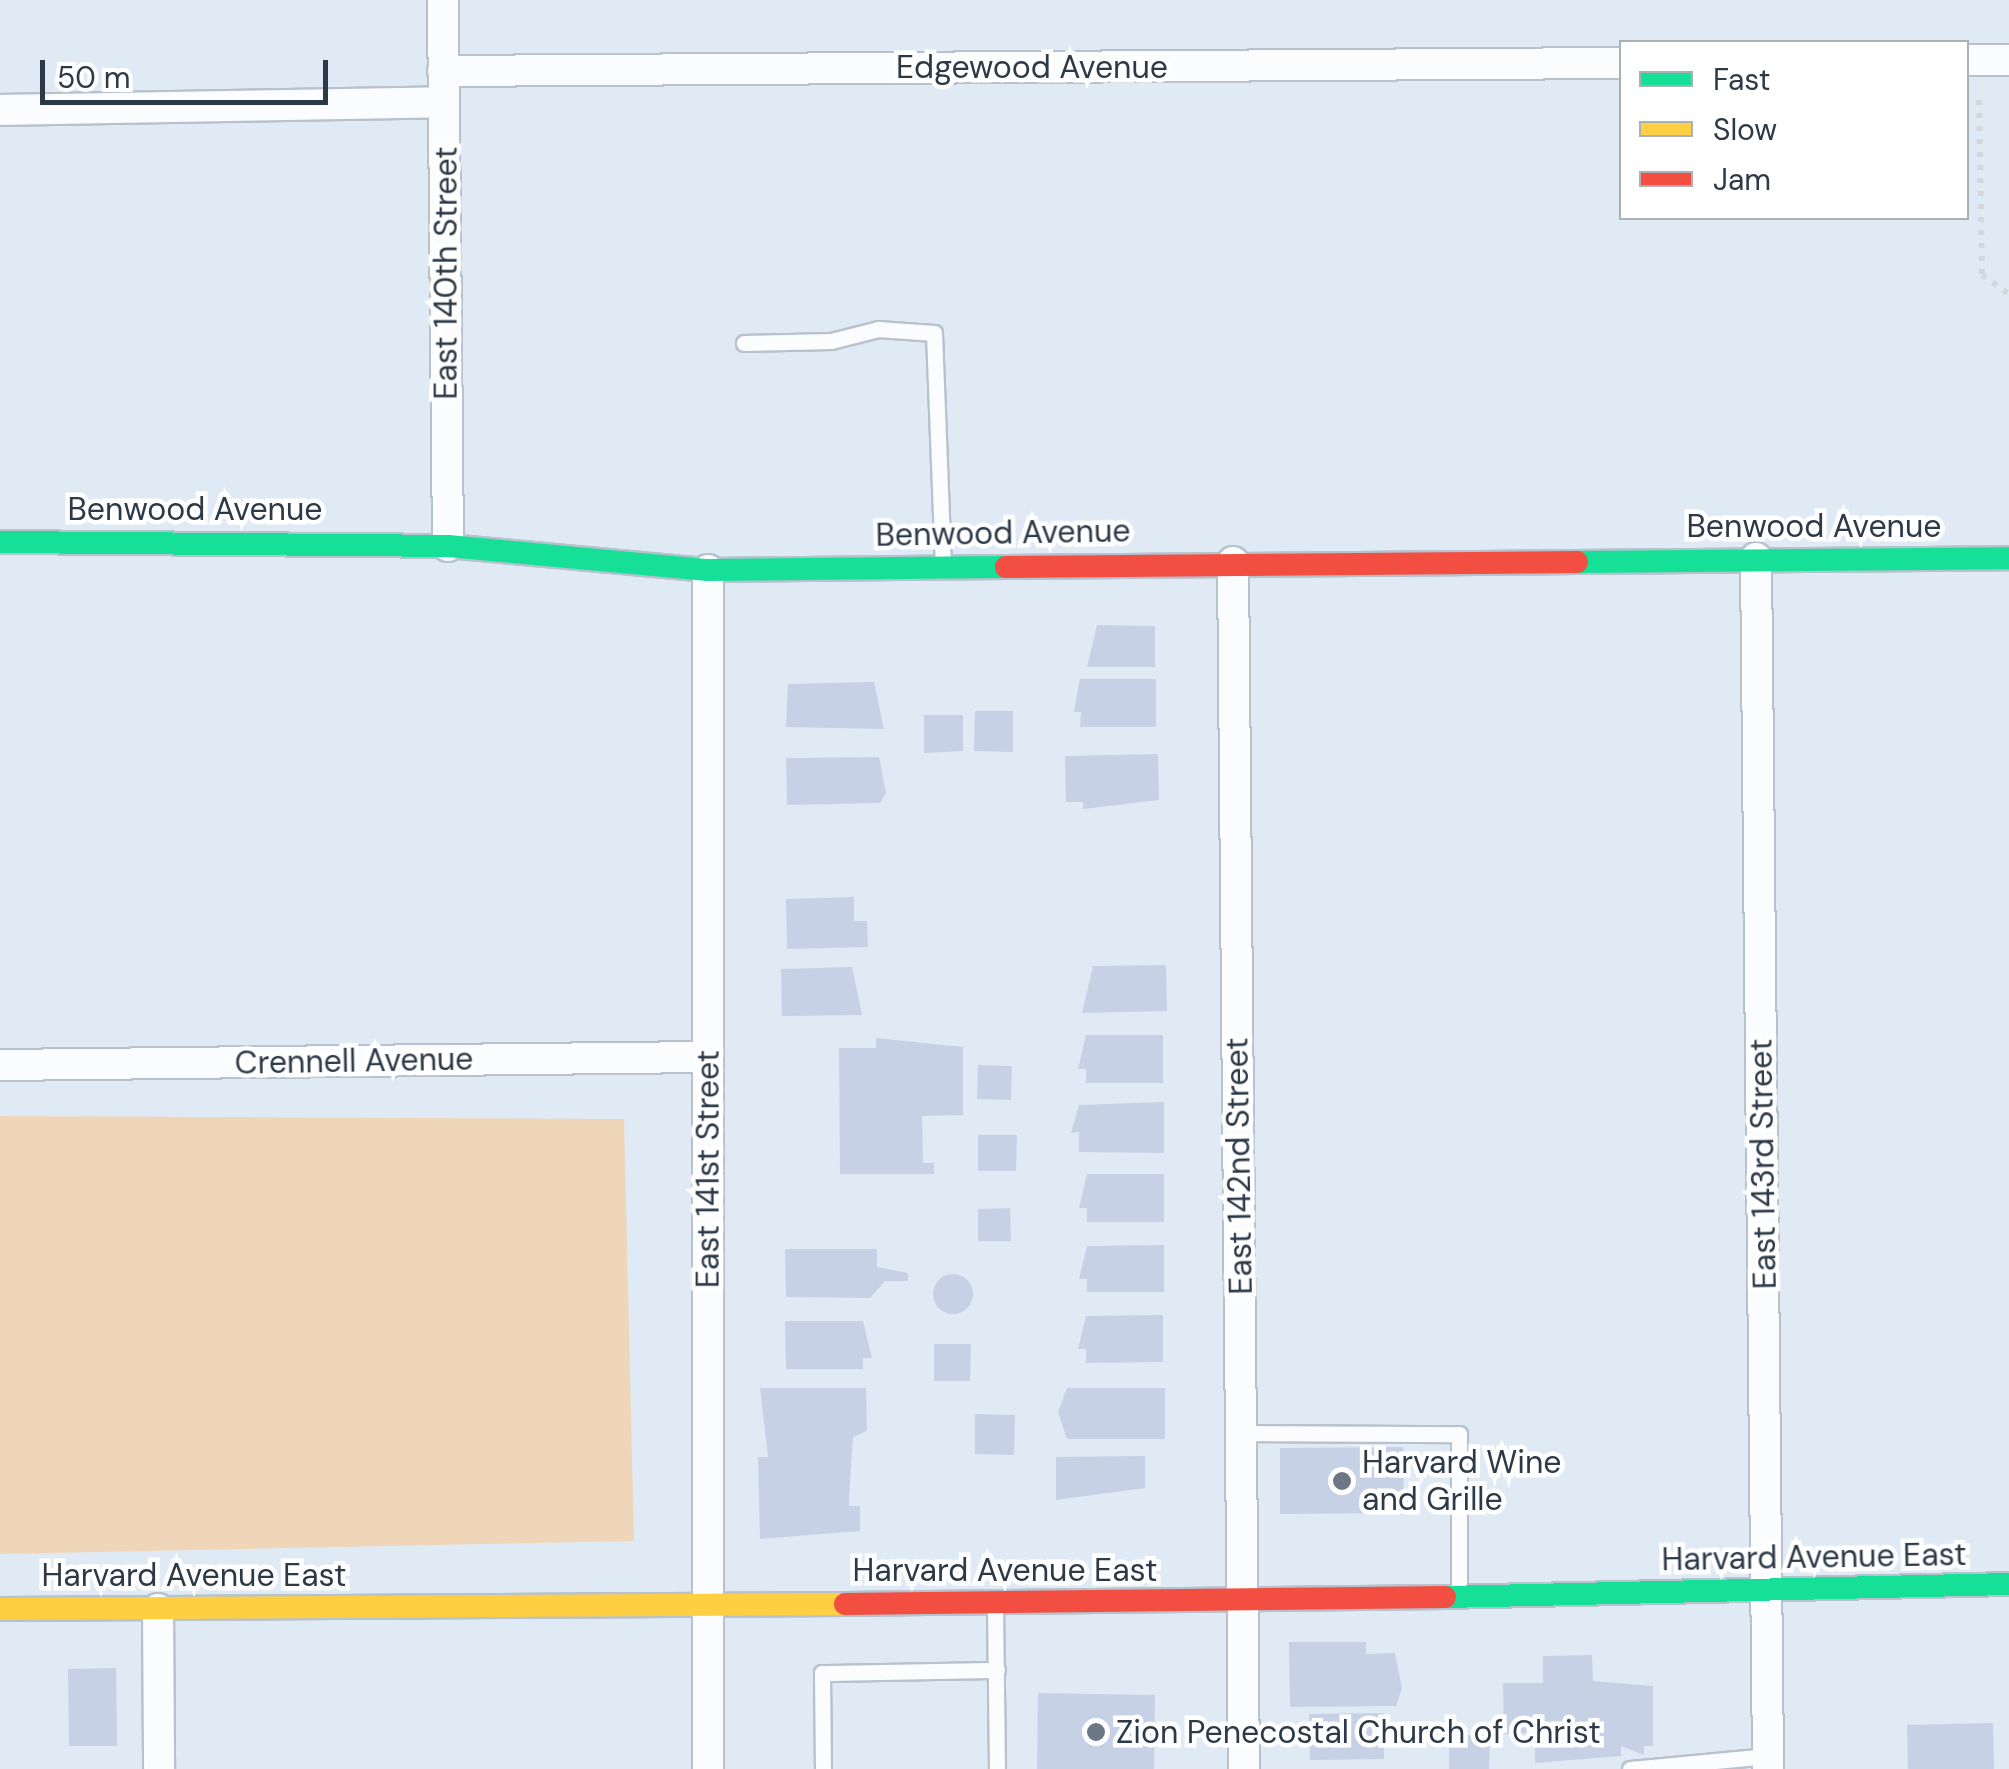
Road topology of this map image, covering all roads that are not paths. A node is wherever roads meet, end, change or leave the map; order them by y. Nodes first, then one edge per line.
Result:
1 (443, 0) edge
2 (1969, 60) edge
3 (2009, 60) edge
4 (1619, 62) edge
5 (443, 71) junction
6 (444, 102) junction
7 (0, 110) edge
8 (744, 343) dead end
9 (0, 542) edge
10 (448, 546) junction
11 (1756, 558) junction
12 (2009, 558) edge
13 (1233, 562) junction
14 (943, 567) junction
15 (708, 570) junction
16 (708, 1057) junction
17 (0, 1065) edge
18 (1242, 1433) junction
19 (2009, 1584) edge
20 (1768, 1591) junction
21 (1460, 1598) junction
22 (708, 1602) junction
23 (995, 1602) junction
24 (1243, 1602) junction
25 (0, 1609) edge
26 (158, 1609) junction
27 (996, 1670) junction
28 (1768, 1762) edge
29 (158, 1769) edge
30 (708, 1769) edge
31 (823, 1769) edge
32 (996, 1769) edge
33 (1244, 1769) edge
34 (1630, 1769) edge

1 - 5 street, East 140th Street
2 - 3 street
4 - 5 street, Edgewood Avenue
5 - 6 street, East 140th Street
6 - 7 street
6 - 10 street, East 140th Street
8 - 14 lane
9 - 10 main road, Benwood Avenue
10 - 15 main road, Benwood Avenue
11 - 12 main road, Benwood Avenue
11 - 13 main road, Benwood Avenue
11 - 20 street, East 143rd Street
13 - 14 main road, Benwood Avenue
13 - 18 street, East 142nd Street
14 - 15 main road, Benwood Avenue
15 - 16 street, East 141st Street
16 - 17 street, Crennell Avenue
16 - 22 street, East 141st Street
18 - 21 lane
18 - 24 street, East 142nd Street
19 - 20 main road, Harvard Avenue East
20 - 21 main road, Harvard Avenue East
20 - 28 street, East 143rd Street
21 - 24 main road, Harvard Avenue East
22 - 23 main road, Harvard Avenue East
22 - 26 main road, Harvard Avenue East
22 - 30 street, East 141st Street
23 - 24 main road, Harvard Avenue East
23 - 27 lane
24 - 33 street, East 142nd Street
25 - 26 main road, Harvard Avenue East
26 - 29 street
27 - 31 lane
27 - 32 lane
28 - 34 lane

